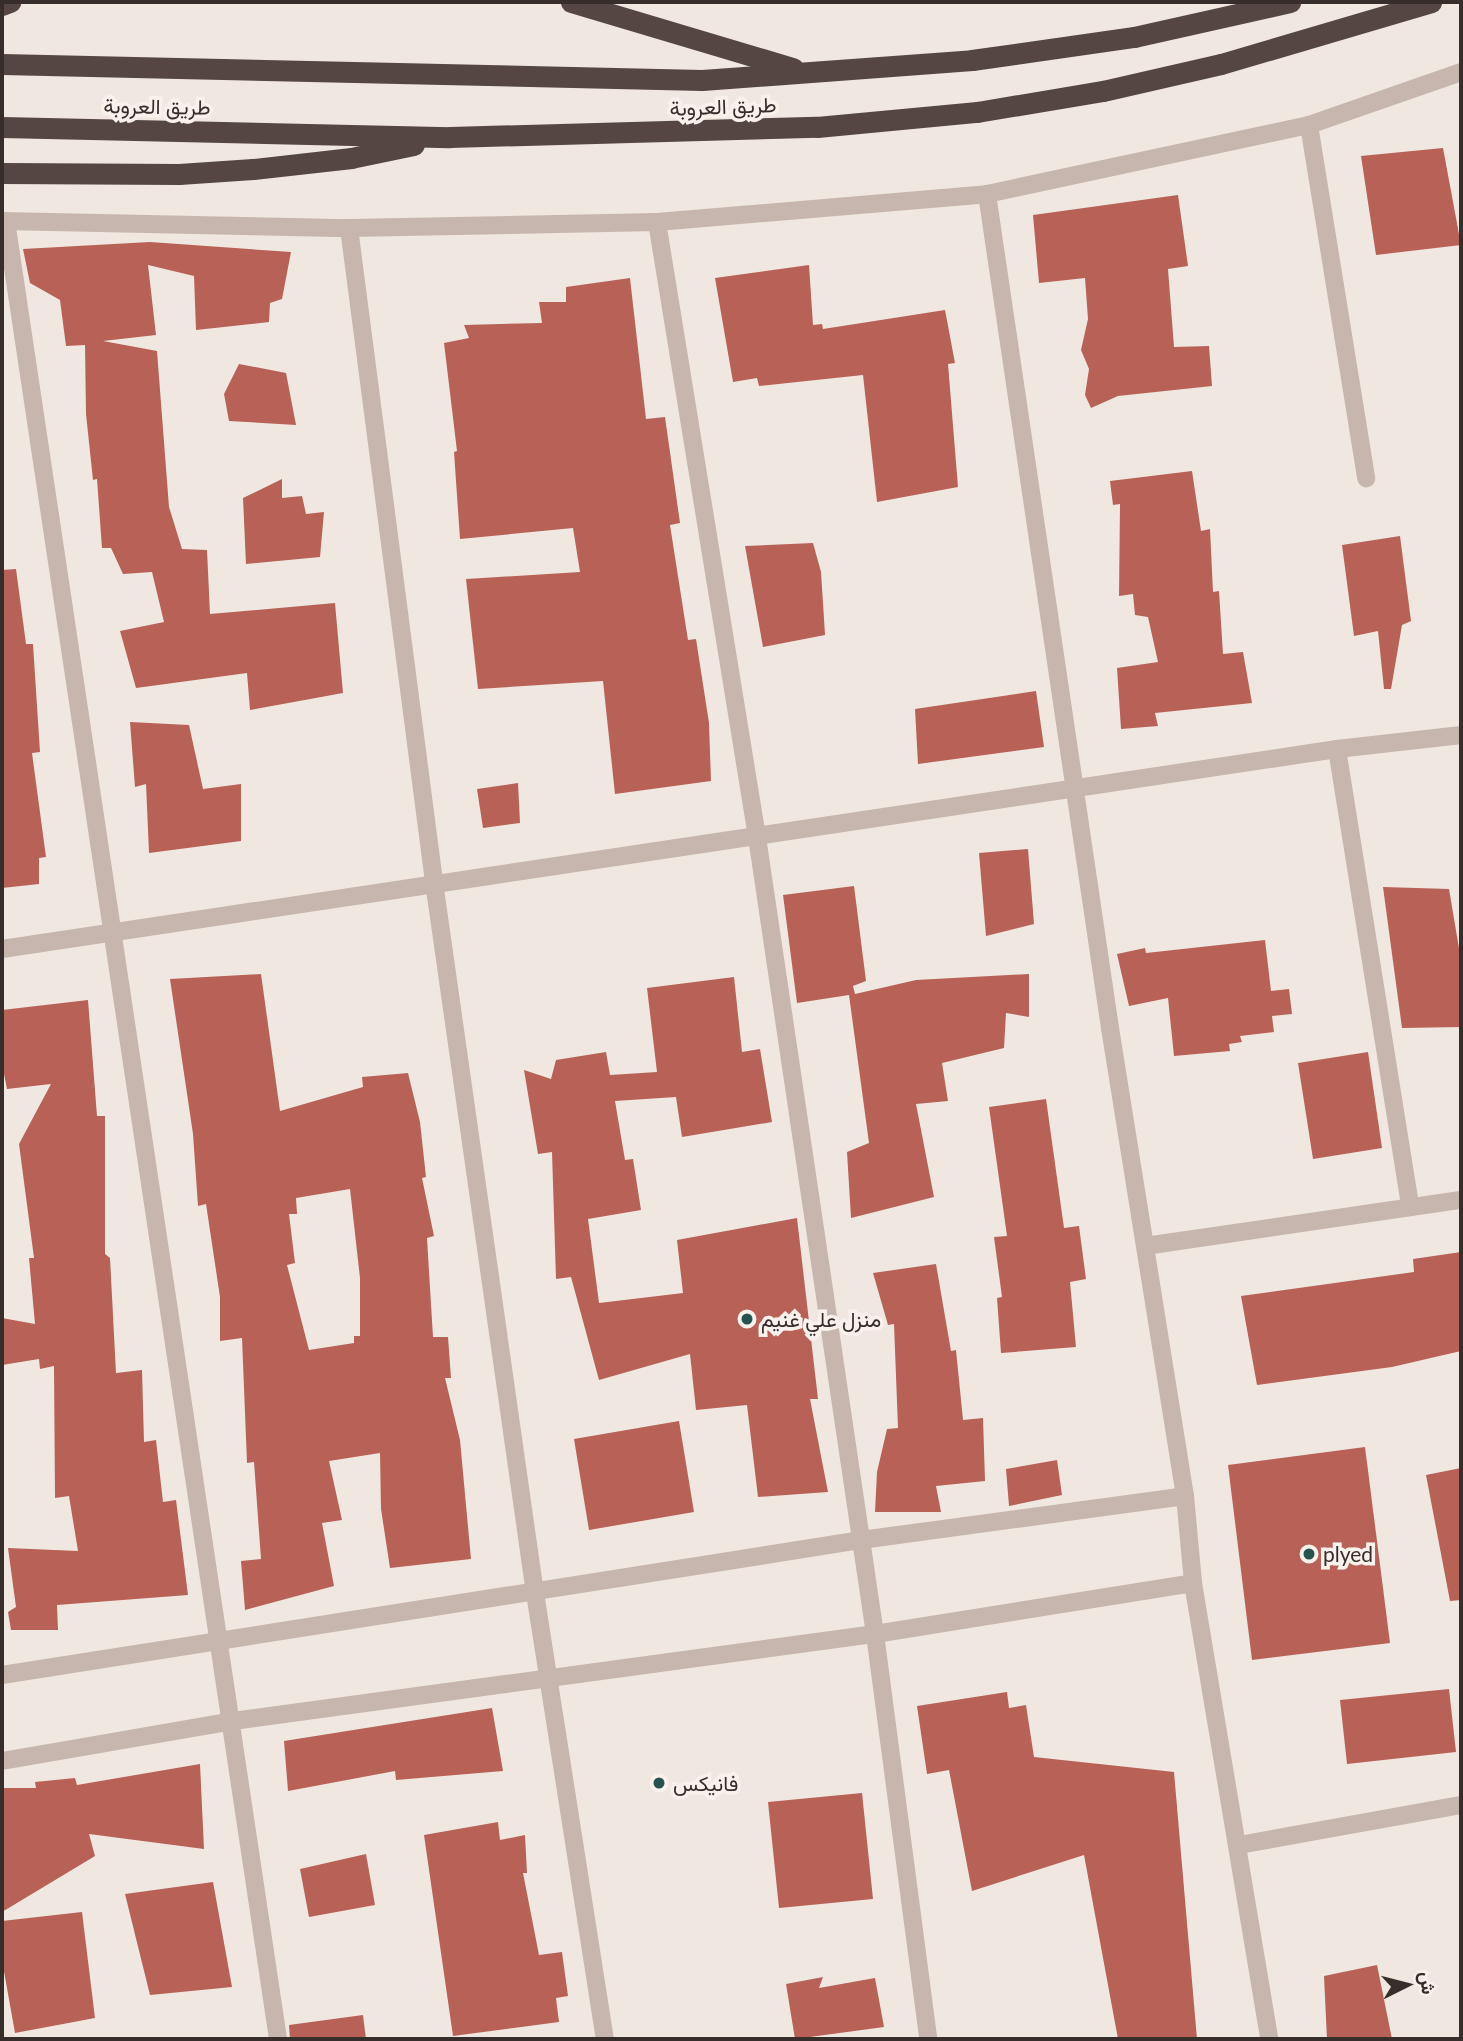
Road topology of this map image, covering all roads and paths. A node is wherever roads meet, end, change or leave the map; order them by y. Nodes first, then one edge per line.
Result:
1 (10, 2) edge
2 (571, 2) edge
3 (1290, 2) edge
4 (1431, 2) edge
5 (2, 5) edge
6 (2, 64) edge
7 (808, 72) junction
8 (1461, 72) edge
9 (1309, 125) junction
10 (2, 127) edge
11 (450, 137) junction
12 (2, 173) edge
13 (987, 194) junction
14 (4, 221) edge
15 (657, 222) junction
16 (349, 228) junction
17 (1366, 478) dead end
18 (1461, 735) edge
19 (1337, 749) junction
20 (1076, 791) junction
21 (757, 836) junction
22 (434, 882) junction
23 (112, 934) junction
24 (2, 949) edge
25 (1461, 1200) edge
26 (1410, 1207) junction
27 (1145, 1246) junction
28 (1185, 1496) junction
29 (861, 1540) junction
30 (1193, 1583) junction
31 (535, 1593) junction
32 (875, 1634) junction
33 (222, 1640) junction
34 (2, 1675) edge
35 (549, 1678) junction
36 (233, 1721) junction
37 (2, 1760) edge
38 (1461, 1805) edge
39 (1238, 1845) junction
40 (278, 2039) edge
41 (605, 2039) edge
42 (928, 2039) edge
43 (1269, 2039) edge

1 - 5 highway
2 - 7 highway
3 - 7 highway, طريق العروبة
4 - 11 highway, طريق العروبة
6 - 7 highway, طريق العروبة
8 - 9 street
9 - 13 street
9 - 17 street
10 - 11 highway, طريق العروبة
11 - 12 highway
13 - 15 street
13 - 20 street
14 - 16 street
14 - 23 street
15 - 16 street
15 - 21 street
16 - 22 street
18 - 19 street
19 - 20 street
19 - 26 street
20 - 21 street
20 - 27 street
21 - 22 street
21 - 29 street
22 - 23 street
22 - 31 street
23 - 24 street
23 - 33 street
25 - 26 street
26 - 27 street
27 - 28 street
28 - 29 street
28 - 30 street
29 - 31 street
29 - 32 street
30 - 32 street
30 - 39 street
31 - 33 street
31 - 35 street
32 - 35 street
32 - 42 street
33 - 34 street
33 - 36 street
35 - 36 street
35 - 41 street
36 - 37 street
36 - 40 street
38 - 39 street
39 - 43 street

